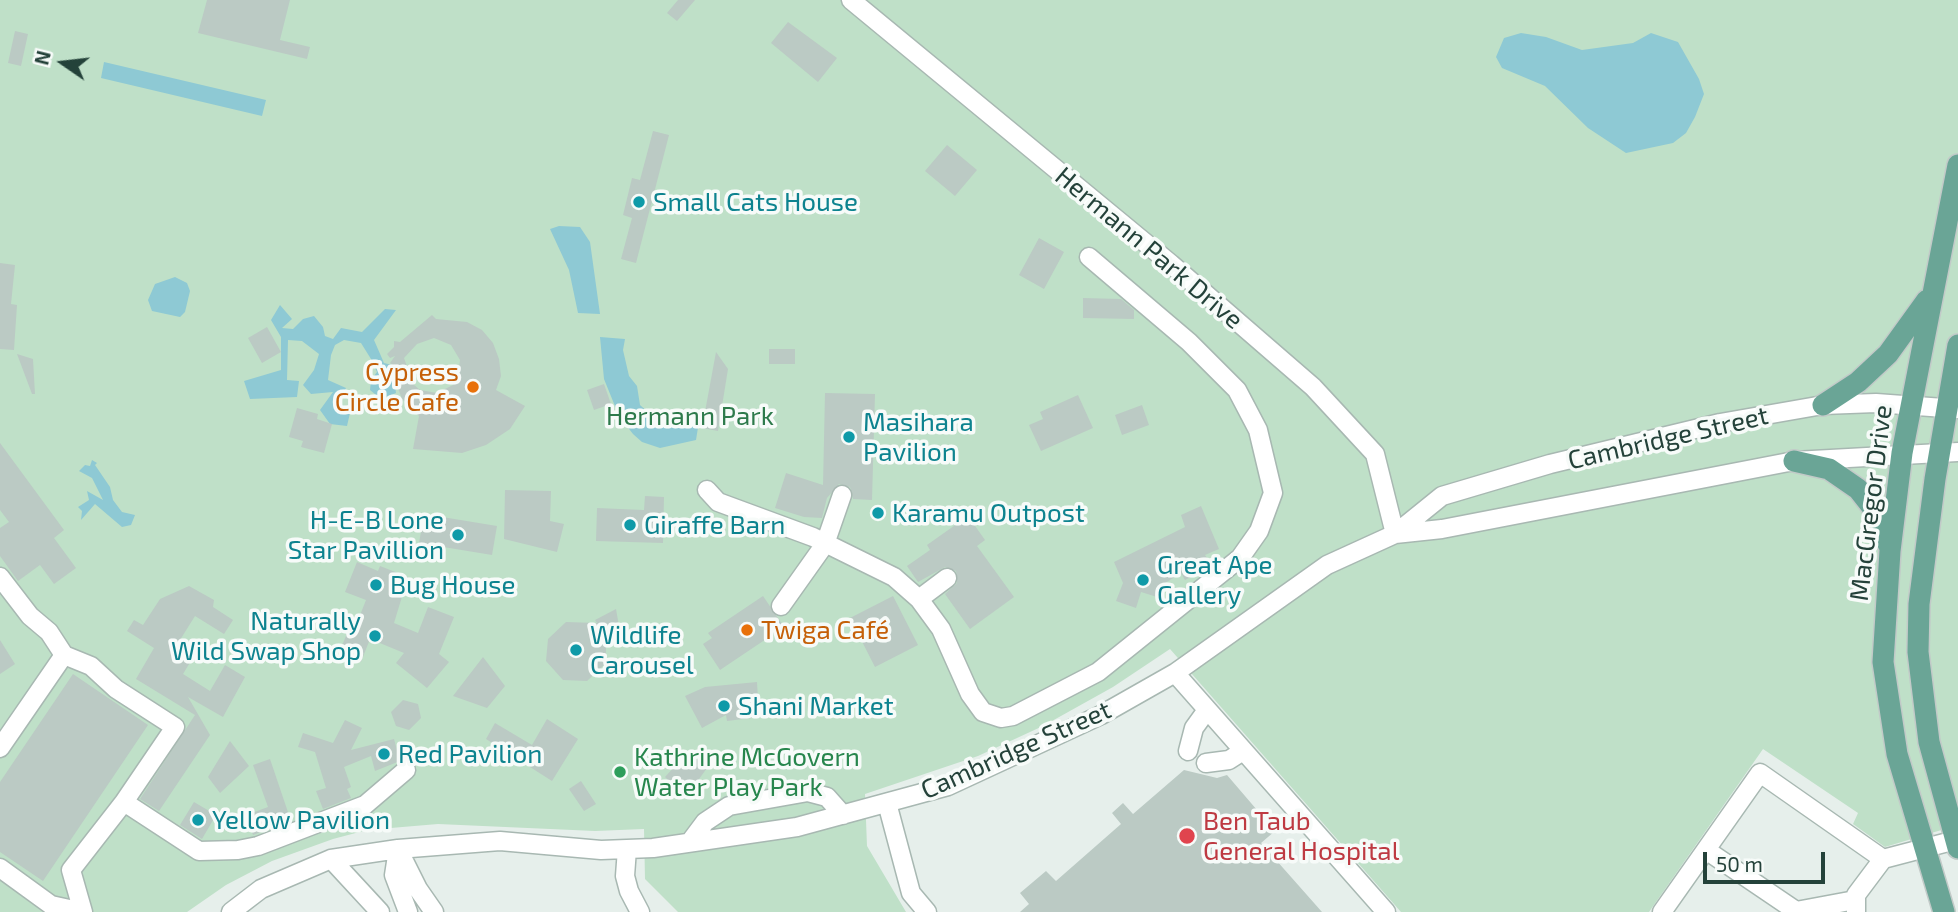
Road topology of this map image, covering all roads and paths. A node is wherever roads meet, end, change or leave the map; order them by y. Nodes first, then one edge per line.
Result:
1 (850, 0) edge
2 (1958, 165) edge
3 (1089, 257) dead end
4 (1935, 286) junction
5 (1958, 345) edge
6 (1824, 405) junction
7 (1912, 405) junction
8 (1952, 408) edge
9 (1948, 451) edge
10 (1902, 453) junction
11 (1794, 461) junction
12 (707, 490) dead end
13 (842, 495) dead end
14 (1395, 534) junction
15 (825, 544) junction
16 (1890, 551) junction
17 (0, 577) edge
18 (947, 579) dead end
19 (919, 599) junction
20 (781, 606) dead end
21 (64, 655) junction
22 (1175, 673) junction
23 (1207, 710) junction
24 (2, 739) edge
25 (1188, 751) dead end
26 (1243, 751) junction
27 (1206, 763) dead end
28 (406, 770) dead end
29 (124, 802) junction
30 (887, 803) junction
31 (843, 815) junction
32 (690, 842) junction
33 (1957, 844) edge
34 (1924, 848) junction
35 (398, 849) junction
36 (626, 849) junction
37 (1706, 850) junction
38 (331, 859) junction
39 (1883, 859) junction
40 (0, 868) edge
41 (1856, 906) edge
42 (83, 912) edge
43 (231, 912) edge
44 (380, 912) edge
45 (408, 912) edge
46 (434, 912) edge
47 (640, 912) edge
48 (926, 912) edge
49 (1386, 912) edge
50 (1662, 912) edge
51 (1944, 912) edge

1 - 14 street, Hermann Park Drive
2 - 4 main road, MacGregor Drive
3 - 19 street
4 - 6 main road
4 - 7 main road, MacGregor Drive
5 - 8 main road
6 - 7 street, Cambridge Street
6 - 14 street, Cambridge Street
7 - 8 street, Cambridge Street
7 - 10 main road, MacGregor Drive
8 - 9 main road
9 - 10 street, Cambridge Street
9 - 33 main road
10 - 11 street, Cambridge Street
10 - 16 main road, MacGregor Drive
11 - 14 street, Cambridge Street
11 - 16 main road
12 - 15 street
13 - 15 street
14 - 22 street, Cambridge Street
15 - 19 street
15 - 20 street
16 - 34 main road, MacGregor Drive
17 - 21 street
18 - 19 street
21 - 24 street
21 - 29 street
22 - 23 street
22 - 30 street, Cambridge Street
23 - 25 street
23 - 26 street
26 - 27 street
26 - 49 street
28 - 29 street
29 - 42 street
30 - 31 street, Cambridge Street
30 - 48 street
31 - 32 street, Cambridge Street
31 - 32 street
32 - 36 street, Cambridge Street
33 - 34 street
34 - 39 street
34 - 51 main road, MacGregor Drive
35 - 36 street, Cambridge Street
35 - 38 street, Cambridge Street
35 - 45 street
35 - 46 street
36 - 47 street
37 - 39 street
37 - 41 street
37 - 50 street
38 - 43 street, Cambridge Street
38 - 44 street
39 - 41 street
40 - 42 street

